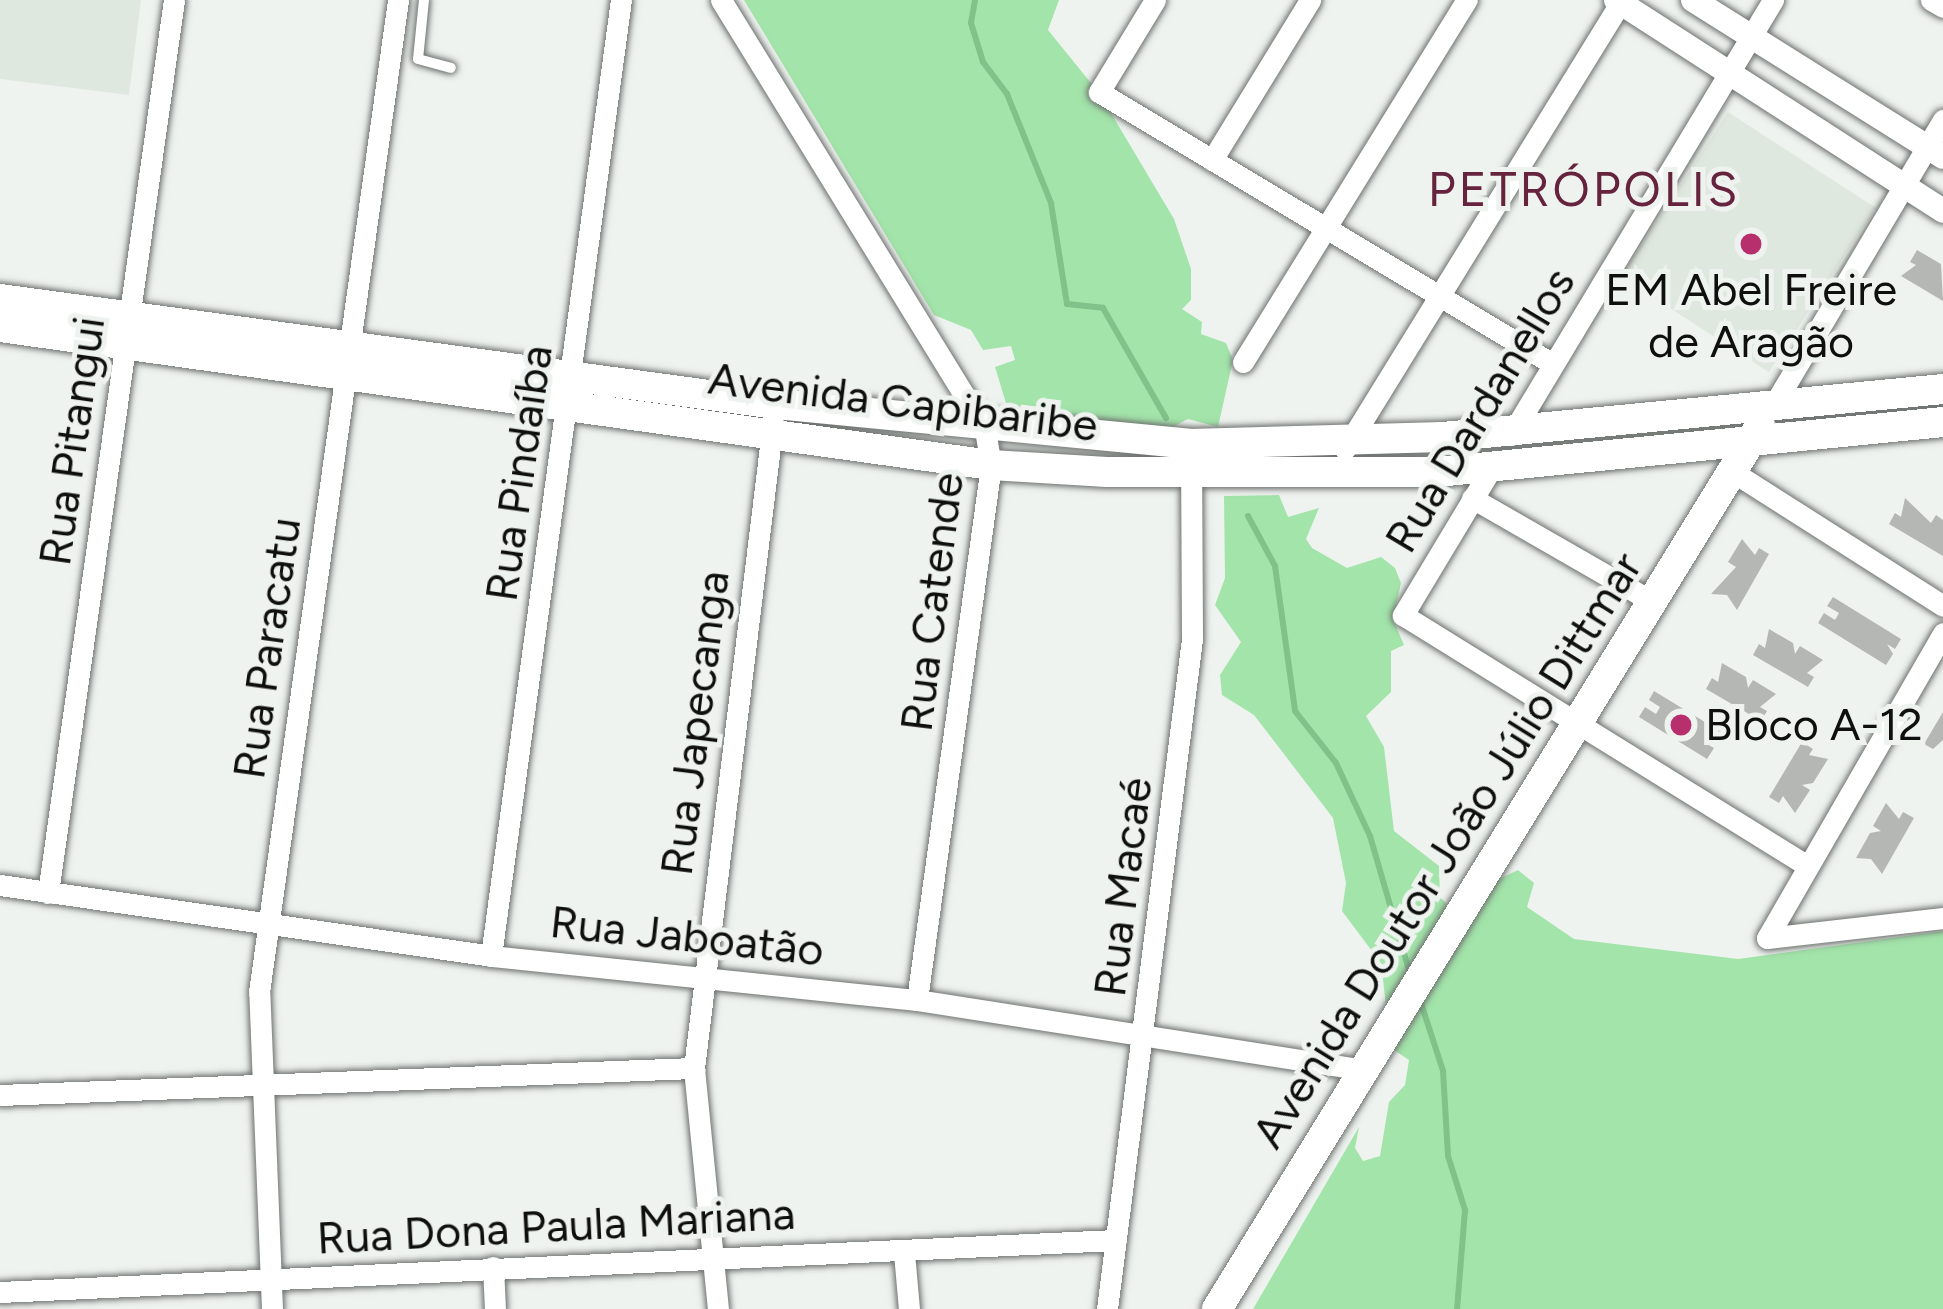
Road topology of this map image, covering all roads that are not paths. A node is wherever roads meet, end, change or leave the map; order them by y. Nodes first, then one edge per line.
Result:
1 (173, 0) edge
2 (398, 0) edge
3 (424, 0) edge
4 (621, 0) edge
5 (721, 0) edge
6 (1156, 0) edge
7 (1310, 0) edge
8 (1467, 0) edge
9 (1693, 0) edge
10 (1773, 0) edge
11 (1930, 0) edge
12 (1620, 1) edge
13 (1943, 7) edge
14 (1752, 36) junction
15 (452, 68) dead end
16 (1731, 70) junction
17 (1943, 120) edge
18 (1935, 152) edge
19 (1212, 160) junction
20 (1903, 185) junction
21 (1943, 211) edge
22 (1326, 228) junction
23 (1439, 296) junction
24 (0, 298) edge
25 (0, 327) edge
26 (127, 330) junction
27 (347, 359) junction
28 (1243, 362) dead end
29 (1553, 364) junction
30 (571, 389) junction
31 (1943, 389) edge
32 (1776, 401) junction
33 (774, 419) junction
34 (1943, 422) edge
35 (985, 429) junction
36 (1514, 430) junction
37 (1753, 437) junction
38 (1349, 443) junction
39 (1190, 458) junction
40 (991, 465) junction
41 (1492, 466) junction
42 (1733, 472) junction
43 (1327, 476) junction
44 (1472, 497) junction
45 (1652, 602) junction
46 (1943, 606) edge
47 (1943, 633) edge
48 (1578, 724) junction
49 (1806, 865) junction
50 (0, 885) edge
51 (48, 893) junction
52 (1943, 918) edge
53 (267, 924) junction
54 (491, 956) junction
55 (701, 973) junction
56 (917, 1000) junction
57 (1144, 1034) junction
58 (694, 1068) junction
59 (1365, 1070) junction
60 (261, 1082) junction
61 (0, 1095) edge
62 (1116, 1240) junction
63 (904, 1253) junction
64 (715, 1255) junction
65 (493, 1267) junction
66 (271, 1278) junction
67 (14, 1297) edge
68 (272, 1309) edge
69 (495, 1309) edge
70 (718, 1309) edge
71 (908, 1309) edge
72 (1107, 1309) edge
73 (1217, 1309) edge

1 - 26 street, Rua Pitangui
2 - 27 street, Rua Paracatu
3 - 15 lane
4 - 30 street, Rua Pindaíba
5 - 35 street, Rua Catende
6 - 19 street
7 - 19 street
8 - 22 street
9 - 14 street
10 - 14 street, Rua Dardanellos
11 - 13 street
12 - 16 street
12 - 23 street
14 - 16 street, Rua Dardanellos
14 - 18 street
16 - 20 street
16 - 29 street, Rua Dardanellos
17 - 18 street
18 - 20 street
19 - 22 street
20 - 21 street
20 - 32 street
22 - 23 street
22 - 28 street
23 - 29 street
23 - 38 street
24 - 26 main road, Avenida Capibaribe
25 - 26 main road, Avenida Capibaribe
26 - 27 main road, Avenida Capibaribe
26 - 51 street, Rua Pitangui
27 - 30 main road, Avenida Capibaribe
27 - 53 street, Rua Paracatu
29 - 36 street, Rua Dardanellos
30 - 33 main road, Avenida Capibaribe
30 - 54 street, Rua Pindaíba
31 - 32 main road, Avenida Capibaribe
32 - 36 main road, Avenida Capibaribe
32 - 37 main road, Avenida Doutor João Júlio Dittmar
33 - 35 main road, Avenida Capibaribe
33 - 40 main road, Avenida Capibaribe
33 - 55 street, Rua Japecanga
34 - 37 main road, Avenida Capibaribe
35 - 39 main road, Avenida Capibaribe
35 - 40 street, Rua Catende
36 - 38 main road, Avenida Capibaribe
36 - 41 street, Rua Dardanellos
37 - 41 main road, Avenida Capibaribe
37 - 42 main road, Avenida Doutor João Júlio Dittmar
38 - 39 main road, Avenida Capibaribe
38 - 43 street
39 - 40 main road, Avenida Capibaribe
39 - 43 main road, Avenida Capibaribe
39 - 57 street, Rua Macaé
40 - 56 street, Rua Catende
41 - 43 main road, Avenida Capibaribe
41 - 44 street, Rua Dardanellos
42 - 45 main road, Avenida Doutor João Júlio Dittmar
42 - 46 street
44 - 45 street
44 - 48 street, Rua Dardanellos
45 - 48 main road, Avenida Doutor João Júlio Dittmar
47 - 49 street
48 - 49 street
48 - 59 main road, Avenida Doutor João Júlio Dittmar
49 - 52 street
50 - 51 street, Rua Jaboatão
51 - 53 street, Rua Jaboatão
53 - 54 street, Rua Jaboatão
53 - 60 street, Rua Paracatu
54 - 55 street, Rua Jaboatão
55 - 56 street, Rua Jaboatão
55 - 58 street, Rua Japecanga
56 - 57 street, Rua Jaboatão
57 - 59 street, Rua Jaboatão
57 - 62 street, Rua Macaé
58 - 60 street
58 - 64 street, Rua Japecanga
59 - 73 main road, Avenida Doutor João Júlio Dittmar
60 - 61 street
60 - 66 street, Rua Paracatu
62 - 63 street, Rua Dona Paula Mariana
62 - 72 street, Rua Macaé
63 - 64 street, Rua Dona Paula Mariana
63 - 71 street
64 - 65 street, Rua Dona Paula Mariana
64 - 70 street, Rua Japecanga
65 - 66 street, Rua Dona Paula Mariana
65 - 69 street
66 - 67 street, Rua Dona Paula Mariana
66 - 68 street, Rua Paracatu

